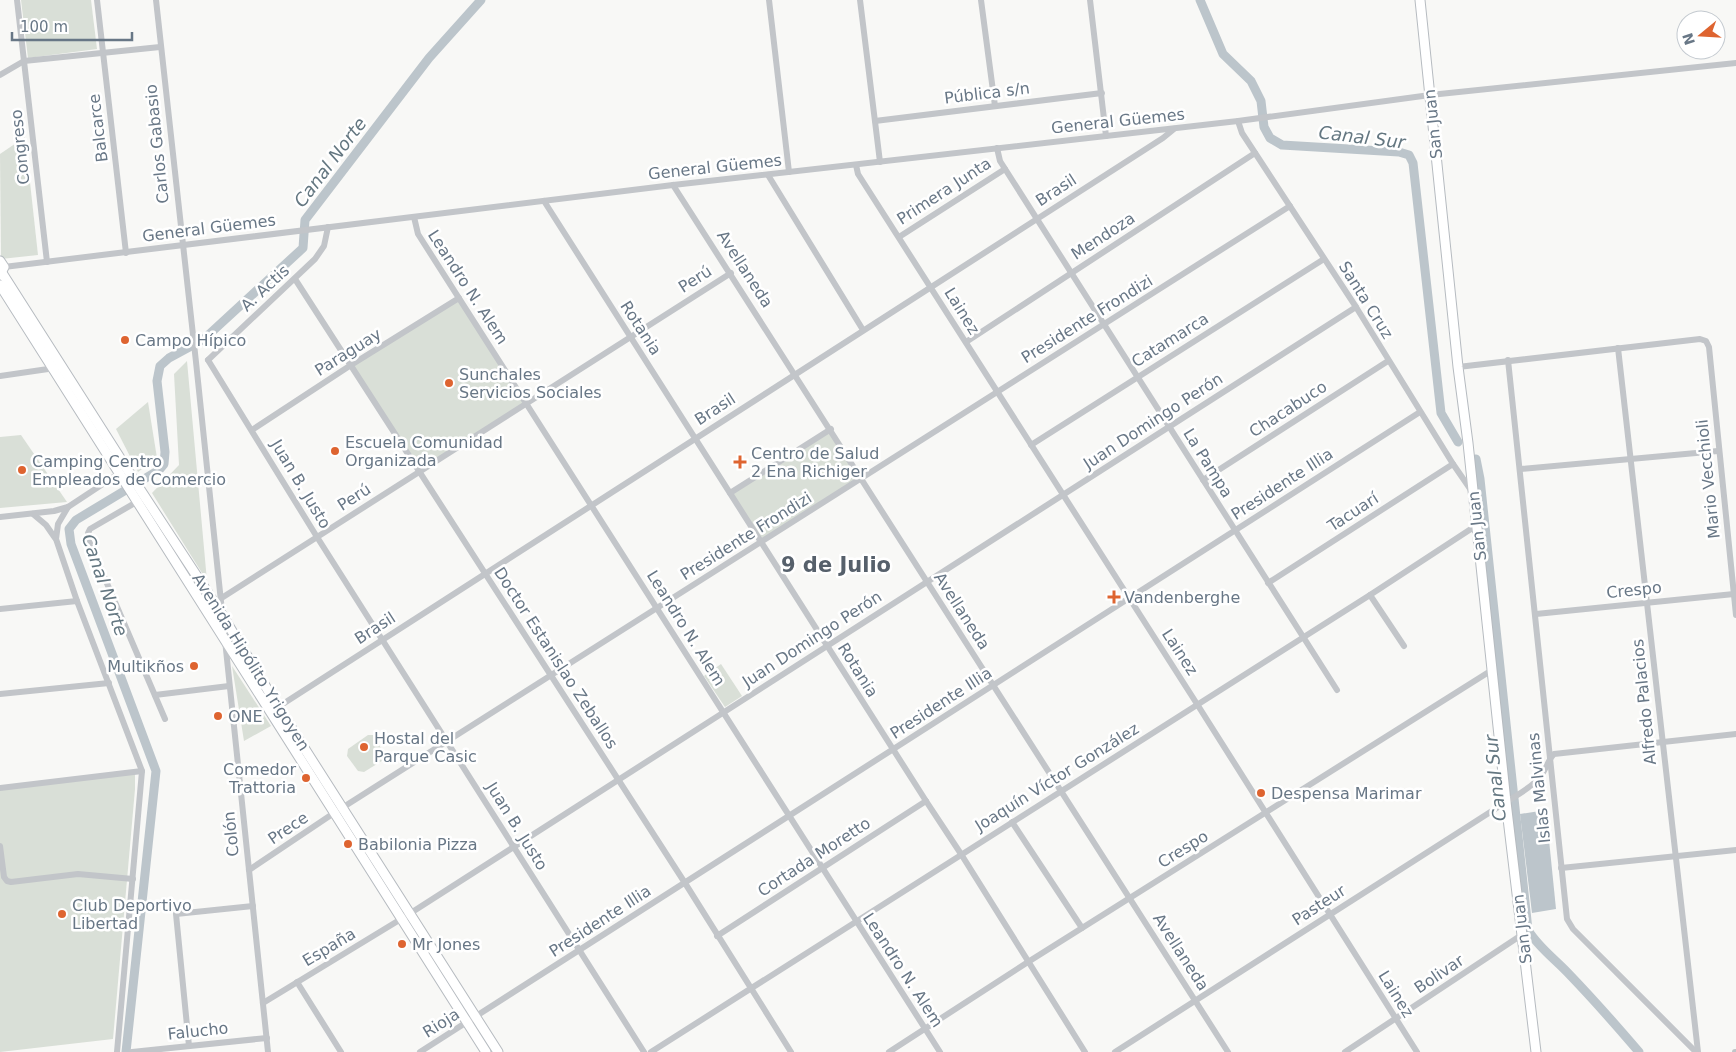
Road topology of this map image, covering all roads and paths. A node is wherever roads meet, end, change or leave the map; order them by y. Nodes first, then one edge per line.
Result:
1 (17, 0) edge
2 (97, 0) edge
3 (156, 0) edge
4 (769, 0) edge
5 (860, 0) edge
6 (981, 0) edge
7 (1090, 0) edge
8 (1420, 0) edge
9 (160, 47) junction
10 (103, 52) junction
11 (24, 61) junction
12 (1736, 63) edge
13 (0, 76) edge
14 (1102, 93) junction
15 (1430, 95) junction
16 (994, 106) junction
17 (875, 121) junction
18 (1238, 121) junction
19 (1175, 128) junction
20 (1106, 136) junction
21 (996, 148) junction
22 (1255, 153) junction
23 (880, 162) junction
24 (856, 165) junction
25 (1005, 169) junction
26 (789, 172) junction
27 (768, 175) junction
28 (673, 185) junction
29 (544, 201) junction
30 (1290, 206) junction
31 (414, 217) junction
32 (1036, 219) junction
33 (328, 227) junction
34 (899, 237) junction
35 (183, 245) junction
36 (126, 252) junction
37 (1324, 259) junction
38 (47, 262) junction
39 (2, 269) edge
40 (731, 273) junction
41 (1071, 274) junction
42 (295, 279) junction
43 (0, 285) edge
44 (930, 287) junction
45 (459, 298) junction
46 (1356, 307) junction
47 (1104, 325) junction
48 (863, 330) junction
49 (630, 337) junction
50 (966, 342) junction
51 (1618, 348) junction
52 (196, 360) junction
53 (208, 360) junction
54 (1508, 360) junction
55 (1388, 361) junction
56 (351, 365) junction
57 (1458, 366) junction
58 (57, 367) junction
59 (795, 374) junction
60 (0, 376) edge
61 (1137, 377) junction
62 (997, 392) junction
63 (526, 403) junction
64 (1420, 412) junction
65 (1169, 427) junction
66 (831, 429) junction
67 (252, 430) junction
68 (696, 438) junction
69 (1031, 444) junction
70 (1718, 451) junction
71 (1630, 460) junction
72 (1453, 464) junction
73 (1521, 469) junction
74 (419, 472) junction
75 (125, 475) junction
76 (862, 478) junction
77 (1203, 480) junction
78 (730, 493) junction
79 (1473, 493) junction
80 (1063, 495) junction
81 (139, 496) junction
82 (591, 505) junction
83 (68, 507) junction
84 (33, 514) junction
85 (0, 517) edge
86 (1477, 525) junction
87 (1235, 531) junction
88 (317, 537) junction
89 (56, 539) junction
90 (761, 542) junction
91 (485, 574) junction
92 (928, 582) junction
93 (1268, 583) junction
94 (1734, 594) junction
95 (1370, 595) junction
96 (220, 599) junction
97 (1129, 599) junction
98 (77, 601) junction
99 (1646, 603) junction
100 (0, 608) edge
101 (657, 608) junction
102 (221, 613) junction
103 (1536, 614) junction
104 (1736, 616) edge
105 (1303, 637) junction
106 (225, 638) junction
107 (383, 639) junction
108 (827, 646) junction
109 (1404, 646) dead end
110 (1492, 670) junction
111 (551, 676) junction
112 (110, 682) junction
113 (994, 685) junction
114 (229, 686) junction
115 (1336, 690) dead end
116 (0, 694) edge
117 (154, 695) junction
118 (1198, 704) junction
119 (274, 709) junction
120 (723, 713) junction
121 (165, 720) dead end
122 (1736, 734) edge
123 (448, 741) junction
124 (1662, 744) junction
125 (893, 750) junction
126 (1550, 758) junction
127 (142, 770) junction
128 (619, 780) junction
129 (1534, 783) junction
130 (1553, 786) junction
131 (0, 788) edge
132 (1061, 791) junction
133 (926, 802) junction
134 (1506, 802) junction
135 (339, 811) junction
136 (1265, 813) junction
137 (790, 816) junction
138 (1012, 822) junction
139 (0, 846) edge
140 (514, 847) junction
141 (1736, 850) edge
142 (961, 854) junction
143 (1674, 856) junction
144 (823, 868) junction
145 (1561, 868) junction
146 (249, 870) junction
147 (133, 879) junction
148 (685, 883) junction
149 (1130, 898) junction
150 (253, 906) junction
151 (410, 914) junction
152 (1330, 915) junction
153 (402, 919) junction
154 (856, 922) junction
155 (1082, 928) junction
156 (1523, 934) junction
157 (717, 936) junction
158 (580, 950) junction
159 (1028, 962) junction
160 (297, 982) junction
161 (752, 988) junction
162 (1195, 1001) junction
163 (263, 1003) junction
164 (476, 1018) junction
165 (1396, 1019) junction
166 (467, 1023) junction
167 (925, 1029) junction
168 (267, 1038) junction
169 (189, 1046) junction
170 (174, 1050) edge
171 (117, 1052) edge
172 (132, 1052) edge
173 (136, 1052) edge
174 (268, 1052) edge
175 (341, 1052) edge
176 (420, 1052) edge
177 (486, 1052) edge
178 (498, 1052) edge
179 (644, 1052) edge
180 (651, 1052) edge
181 (791, 1052) edge
182 (890, 1052) edge
183 (940, 1052) edge
184 (1085, 1052) edge
185 (1115, 1052) edge
186 (1228, 1052) edge
187 (1345, 1052) edge
188 (1417, 1052) edge
189 (1536, 1052) edge
190 (1697, 1052) edge

1 - 11 street, Congreso
2 - 10 street, Balcarce
3 - 9 street, Carlos Gabasio
4 - 26 street
5 - 17 street
6 - 16 street
7 - 14 street
8 - 15 street, San Juan
9 - 10 street
9 - 35 street, Carlos Gabasio
10 - 11 street
10 - 36 street, Balcarce
11 - 13 street
11 - 38 street, Congreso
12 - 15 street, General Güemes
14 - 16 street, Pública s/n
14 - 20 street
15 - 18 street, General Güemes
15 - 57 street, San Juan
16 - 17 street, Pública s/n
17 - 23 street
18 - 19 street, General Güemes
18 - 22 street, Santa Cruz
19 - 20 street, General Güemes
19 - 32 street, Brasil
20 - 21 street, General Güemes
21 - 23 street, General Güemes
21 - 25 street, La Pampa
22 - 30 street, Santa Cruz
22 - 41 street, Mendoza
23 - 24 street, General Güemes
24 - 26 street, General Güemes
24 - 34 street, Lainez
25 - 32 street, La Pampa
25 - 34 street, Primera Junta
26 - 27 street, General Güemes
27 - 28 street, General Güemes
27 - 48 street
28 - 29 street, General Güemes
28 - 40 street, Avellaneda
29 - 31 street, General Güemes
29 - 49 street, Rotania
30 - 37 street, Santa Cruz
30 - 47 street, Presidente Frondizi
31 - 33 street, General Güemes
31 - 45 street, Leandro N. Alem
32 - 41 street, La Pampa
32 - 44 street, Brasil
33 - 35 street, General Güemes
33 - 42 street, A. Actis
34 - 44 street, Lainez
35 - 36 street, General Güemes
35 - 52 street, Carlos Gabasio
36 - 38 street, General Güemes
37 - 46 street, Santa Cruz
37 - 61 street, Catamarca
38 - 39 street, General Güemes
39 - 58 street, Avenida Hipólito Yrigoyen
40 - 49 street, Perú
40 - 59 street, Avellaneda
41 - 47 street, La Pampa
41 - 50 street, Mendoza
42 - 53 street, A. Actis
42 - 56 street, Doctor Estanislao Zeballos
43 - 58 street, Avenida Hipólito Yrigoyen
44 - 48 street, Brasil
44 - 50 street, Lainez
45 - 56 street, Paraguay
45 - 63 street, Leandro N. Alem
46 - 55 street, Santa Cruz
46 - 65 street, Juan Domingo Perón
47 - 61 street, La Pampa
47 - 62 street, Presidente Frondizi
48 - 59 street, Brasil
49 - 63 street, Perú
49 - 68 street, Rotania
50 - 62 street, Lainez
51 - 54 street
51 - 70 street, Mario Vecchioli
51 - 71 street, Alfredo Palacios
52 - 53 street
52 - 96 street, Carlos Gabasio
53 - 67 street, Juan B. Justo
54 - 57 street
54 - 73 street, Islas Malvinas
55 - 64 street, Santa Cruz
55 - 77 street, Chacabuco
56 - 67 street, Paraguay
56 - 74 street, Doctor Estanislao Zeballos
57 - 79 street, San Juan
58 - 60 street
58 - 75 street, Avenida Hipólito Yrigoyen
59 - 66 street, Avellaneda
59 - 68 street, Brasil
61 - 65 street, La Pampa
61 - 69 street, Catamarca
62 - 69 street, Lainez
62 - 76 street, Presidente Frondizi
63 - 74 street, Perú
63 - 82 street, Leandro N. Alem
64 - 72 street, Santa Cruz
64 - 87 street, Presidente Illia
65 - 77 street, La Pampa
65 - 80 street, Juan Domingo Perón
66 - 76 street, Avellaneda
66 - 78 street
67 - 88 street, Juan B. Justo
68 - 78 street, Rotania
68 - 82 street, Brasil
69 - 80 street, Lainez
70 - 71 street
70 - 94 street, Mario Vecchioli
71 - 73 street
71 - 99 street, Alfredo Palacios
72 - 79 street, Santa Cruz
72 - 93 street, Tacuarí
73 - 103 street, Islas Malvinas
74 - 88 street, Perú
74 - 91 street, Doctor Estanislao Zeballos
75 - 81 street, Avenida Hipólito Yrigoyen
75 - 83 street
76 - 90 street, Presidente Frondizi
76 - 92 street, Avellaneda
77 - 87 street, La Pampa
78 - 90 street, Rotania
79 - 86 street, San Juan
80 - 92 street, Juan Domingo Perón
80 - 97 street, Lainez
81 - 102 street, Avenida Hipólito Yrigoyen
81 - 106 street, Avenida Hipólito Yrigoyen
81 - 117 street
82 - 91 street, Brasil
82 - 101 street, Leandro N. Alem
83 - 84 street
83 - 89 street
84 - 85 street
84 - 89 street
86 - 95 street, Joaquín Víctor González
86 - 110 street, San Juan
87 - 93 street, La Pampa
87 - 97 street, Presidente Illia
88 - 96 street, Perú
88 - 107 street, Juan B. Justo
89 - 98 street
90 - 101 street, Presidente Frondizi
90 - 108 street, Rotania
91 - 107 street, Brasil
91 - 111 street, Doctor Estanislao Zeballos
92 - 108 street, Juan Domingo Perón
92 - 113 street, Avellaneda
93 - 105 street, La Pampa
94 - 99 street, Crespo
94 - 104 street, Mario Vecchioli
95 - 105 street, Joaquín Víctor González
95 - 109 street
96 - 102 street, Carlos Gabasio
97 - 113 street, Presidente Illia
97 - 118 street, Lainez
98 - 100 street
98 - 112 street
99 - 103 street, Crespo
99 - 124 street, Alfredo Palacios
101 - 111 street, Presidente Frondizi
101 - 120 street, Leandro N. Alem
102 - 106 street, Colón
102 - 119 street, Avenida Hipólito Yrigoyen
103 - 126 street, Islas Malvinas
105 - 115 street, La Pampa
105 - 118 street, Joaquín Víctor González
106 - 114 street, Colón
106 - 119 street, Avenida Hipólito Yrigoyen
107 - 119 street, Brasil
107 - 123 street, Juan B. Justo
108 - 120 street, Juan Domingo Perón
108 - 125 street, Rotania
110 - 134 street, San Juan
110 - 136 street, Crespo
111 - 123 street, Presidente Frondizi
111 - 128 street, Doctor Estanislao Zeballos
112 - 116 street
112 - 127 street
113 - 125 street, Presidente Illia
113 - 132 street, Avellaneda
114 - 117 street
114 - 146 street, Colón
117 - 121 street
118 - 132 street, Joaquín Víctor González
118 - 136 street, Lainez
119 - 135 street, Avenida Hipólito Yrigoyen
120 - 128 street, Juan Domingo Perón
120 - 137 street, Leandro N. Alem
122 - 124 street
123 - 135 street, Presidente Frondizi
123 - 140 street, Juan B. Justo
124 - 126 street
124 - 143 street, Alfredo Palacios
125 - 133 street, Rotania
125 - 137 street, Presidente Illia
126 - 129 street, Pasteur
126 - 130 street, Islas Malvinas
127 - 131 street
127 - 147 street
128 - 140 street, Juan Domingo Perón
128 - 148 street, Doctor Estanislao Zeballos
129 - 130 street
129 - 134 street, Pasteur
130 - 145 street, Islas Malvinas
132 - 138 street, Joaquín Víctor González
132 - 149 street, Avellaneda
133 - 142 street, Rotania
133 - 144 street, Cortada Moretto
134 - 152 street, Pasteur
134 - 156 street, San Juan
135 - 146 street, Prece
135 - 151 street, Avenida Hipólito Yrigoyen
135 - 153 street, Avenida Hipólito Yrigoyen
136 - 149 street, Crespo
136 - 152 street, Lainez
137 - 144 street, Leandro N. Alem
137 - 148 street, Presidente Illia
138 - 142 street, Joaquín Víctor González
138 - 155 street
139 - 147 street
140 - 151 street, Juan Domingo Perón
140 - 158 street, Juan B. Justo
141 - 143 street
142 - 154 street, Joaquín Víctor González
142 - 159 street, Rotania
143 - 145 street
143 - 190 street, Alfredo Palacios
144 - 154 street, Leandro N. Alem
144 - 157 street, Cortada Moretto
145 - 190 street, Islas Malvinas
146 - 150 street, Colón
147 - 171 street
148 - 157 street, Doctor Estanislao Zeballos
148 - 158 street, Presidente Illia
149 - 155 street, Crespo
149 - 162 street, Avellaneda
150 - 163 street, Colón
150 - 169 street
151 - 153 street, España
151 - 164 street, Avenida Hipólito Yrigoyen
152 - 162 street, Pasteur
152 - 165 street, Lainez
153 - 160 street, España
153 - 166 street, Avenida Hipólito Yrigoyen
154 - 161 street, Joaquín Víctor González
154 - 167 street, Leandro N. Alem
155 - 159 street, Crespo
156 - 165 street, Bolivar
156 - 189 street, San Juan
157 - 161 street, Doctor Estanislao Zeballos
158 - 164 street, Presidente Illia
158 - 179 street, Juan B. Justo
159 - 167 street, Crespo
159 - 184 street, Rotania
160 - 163 street, España
160 - 175 street
161 - 180 street, Joaquín Víctor González
161 - 181 street, Doctor Estanislao Zeballos
162 - 185 street, Pasteur
162 - 186 street, Avellaneda
163 - 168 street, Colón
164 - 166 street, Rioja
164 - 178 street, Avenida Hipólito Yrigoyen
165 - 187 street, Bolivar
165 - 188 street, Lainez
166 - 176 street, Rioja
166 - 177 street, Avenida Hipólito Yrigoyen
167 - 182 street, Crespo
167 - 183 street, Leandro N. Alem
168 - 169 street, Falucho
168 - 174 street, Colón
169 - 170 street, Falucho
170 - 173 street, Falucho
172 - 173 street, Falucho

